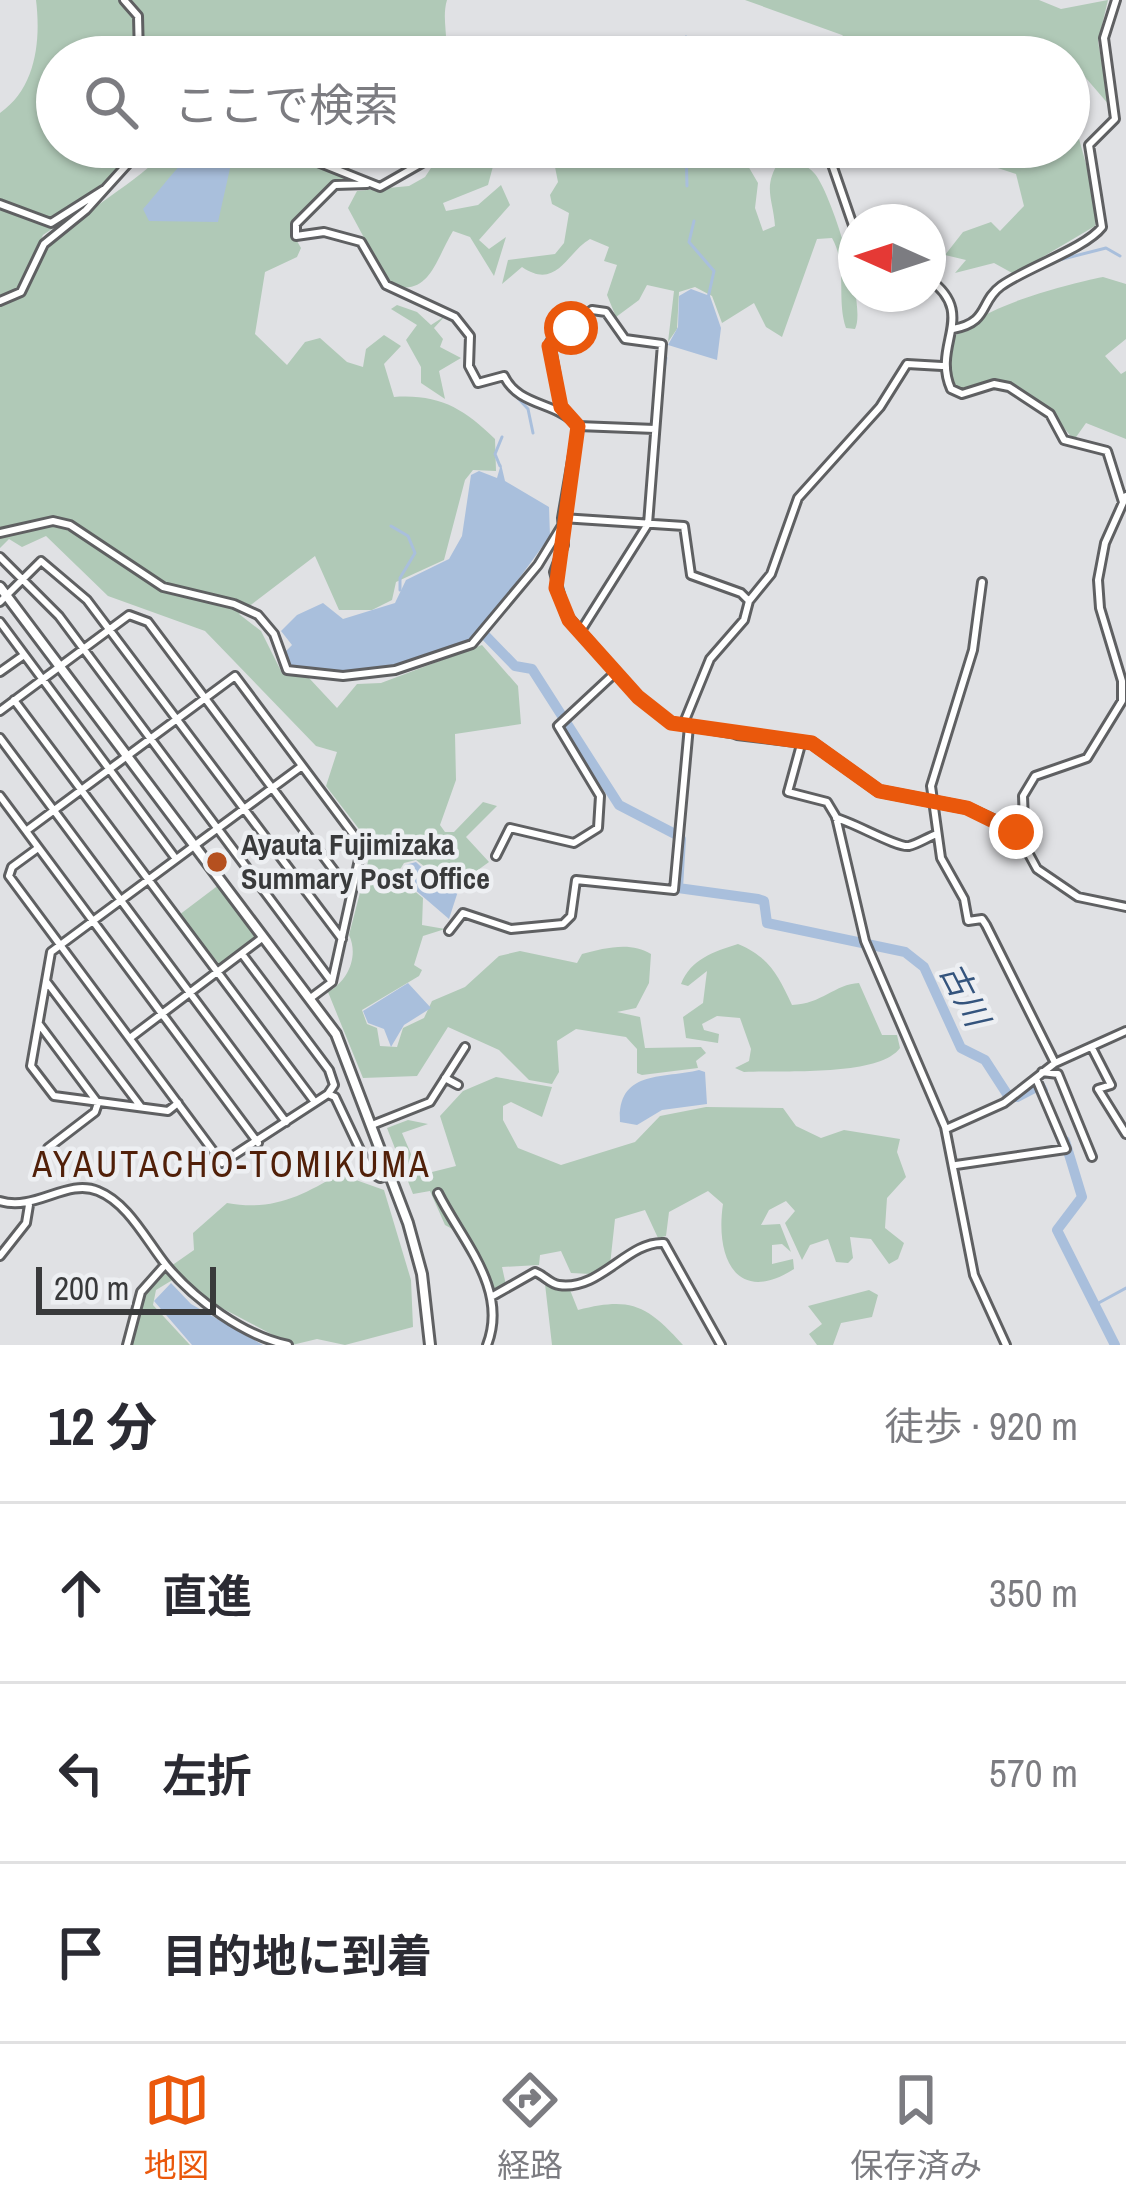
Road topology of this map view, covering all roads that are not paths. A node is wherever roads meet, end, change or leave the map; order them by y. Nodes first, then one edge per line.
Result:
1 (124, 0) edge
2 (1117, 0) edge
3 (139, 36) edge
4 (1090, 144) edge
5 (1090, 151) edge
6 (124, 168) edge
7 (329, 168) edge
8 (418, 168) edge
9 (833, 168) edge
10 (367, 184) junction
11 (106, 189) junction
12 (0, 204) edge
13 (846, 204) edge
14 (946, 293) edge
15 (0, 301) edge
16 (953, 329) junction
17 (942, 366) junction
18 (561, 407) junction
19 (578, 426) junction
20 (655, 429) junction
21 (1124, 499) edge
22 (562, 521) junction
23 (648, 524) junction
24 (0, 533) edge
25 (0, 557) edge
26 (24, 578) junction
27 (982, 582) dead end
28 (0, 586) edge
29 (8, 594) junction
30 (748, 601) junction
31 (0, 602) edge
32 (0, 622) edge
33 (111, 629) junction
34 (580, 632) junction
35 (84, 648) junction
36 (24, 655) junction
37 (63, 664) junction
38 (0, 672) edge
39 (616, 672) junction
40 (43, 679) junction
41 (205, 698) junction
42 (14, 700) junction
43 (0, 711) edge
44 (177, 719) junction
45 (686, 726) junction
46 (737, 734) joint
47 (0, 738) edge
48 (151, 739) junction
49 (802, 741) junction
50 (130, 754) junction
51 (302, 766) junction
52 (109, 769) junction
53 (272, 788) junction
54 (81, 790) junction
55 (935, 802) junction
56 (2, 803) edge
57 (244, 808) junction
58 (54, 810) junction
59 (836, 818) junction
60 (218, 828) junction
61 (26, 831) junction
62 (937, 834) junction
63 (1023, 834) junction
64 (197, 844) junction
65 (38, 848) junction
66 (496, 856) dead end
67 (176, 859) junction
68 (148, 880) junction
69 (352, 893) junction
70 (121, 901) junction
71 (1126, 907) edge
72 (93, 921) junction
73 (449, 931) dead end
74 (265, 935) junction
75 (342, 939) junction
76 (60, 945) junction
77 (242, 954) junction
78 (217, 972) junction
79 (46, 981) junction
80 (332, 982) junction
81 (190, 992) junction
82 (312, 998) junction
83 (162, 1013) junction
84 (39, 1024) junction
85 (1126, 1030) edge
86 (130, 1038) junction
87 (465, 1047) dead end
88 (1093, 1048) junction
89 (1055, 1063) junction
90 (1042, 1072) junction
91 (445, 1078) junction
92 (1038, 1084) junction
93 (458, 1085) dead end
94 (328, 1094) junction
95 (314, 1101) junction
96 (98, 1102) junction
97 (178, 1103) junction
98 (141, 1107) junction
99 (286, 1122) junction
100 (372, 1125) junction
101 (946, 1130) junction
102 (1126, 1134) edge
103 (258, 1143) junction
104 (48, 1148) dead end
105 (1092, 1157) dead end
106 (956, 1165) junction
107 (392, 1174) junction
108 (438, 1193) dead end
109 (0, 1201) edge
110 (29, 1205) junction
111 (0, 1256) edge
112 (166, 1265) junction
113 (490, 1297) junction
114 (127, 1345) edge
115 (288, 1345) edge
116 (430, 1345) edge
117 (487, 1345) edge
118 (721, 1345) edge
119 (1006, 1345) edge

1 - 3 street
2 - 4 street
5 - 16 street
6 - 11 street
7 - 10 street
8 - 10 street
9 - 13 street
10 - 18 street
11 - 12 street
11 - 15 street
14 - 16 street
16 - 17 street
17 - 21 street
17 - 30 street
18 - 19 street
18 - 20 street
19 - 20 street
19 - 22 street
20 - 23 street
21 - 63 street
22 - 23 street
22 - 24 street
22 - 34 street
23 - 30 street
23 - 34 street
25 - 26 street
26 - 29 street
26 - 33 street
26 - 35 street
27 - 55 street
28 - 29 street
29 - 31 street
29 - 37 street
30 - 45 street
32 - 36 street
33 - 35 street
33 - 41 street
33 - 44 street
34 - 39 street
35 - 37 street
35 - 48 street
36 - 38 street
36 - 40 street
37 - 40 street
37 - 50 street
39 - 45 street
39 - 66 street
40 - 42 street
40 - 52 street
41 - 44 street
41 - 51 street
41 - 53 street
42 - 43 street
42 - 54 street
44 - 48 street
44 - 57 street
45 - 46 street
45 - 73 street
46 - 49 street
47 - 58 street
48 - 50 street
48 - 60 street
49 - 55 street
49 - 59 street
50 - 52 street
50 - 64 street
51 - 53 street
51 - 69 street
52 - 54 street
52 - 67 street
53 - 57 street
53 - 69 street
54 - 58 street
54 - 68 street
55 - 62 street
55 - 63 street
56 - 61 street
57 - 60 street
57 - 75 street
58 - 61 street
58 - 70 street
59 - 62 street
59 - 101 street
60 - 64 street
60 - 80 street
61 - 65 street
62 - 89 street
63 - 71 street
64 - 67 street
64 - 74 street
65 - 72 street
65 - 76 street
67 - 68 street
68 - 70 street
68 - 78 street
69 - 75 street
70 - 72 street
70 - 81 street
72 - 76 street
72 - 83 street
74 - 77 street
74 - 82 street
75 - 80 street
76 - 79 street
76 - 86 street
77 - 78 street
77 - 94 street
78 - 81 street
78 - 95 street
79 - 84 street
79 - 98 street
80 - 82 street
81 - 83 street
81 - 99 street
82 - 100 street
83 - 86 street
83 - 103 street
84 - 96 street
84 - 96 street
85 - 88 street
86 - 97 street
87 - 91 street
88 - 89 street
88 - 102 street
89 - 90 street
90 - 92 street
90 - 105 street
91 - 93 street
91 - 100 street
92 - 101 street
92 - 106 street
94 - 95 street
94 - 107 street
95 - 99 street
96 - 98 street
96 - 104 street
97 - 98 street
97 - 103 street
99 - 103 street
100 - 107 street
101 - 106 street
106 - 119 street
107 - 116 street
108 - 113 street
109 - 110 street
110 - 111 street
110 - 112 street
112 - 114 street
112 - 115 street
113 - 117 street
113 - 118 street

